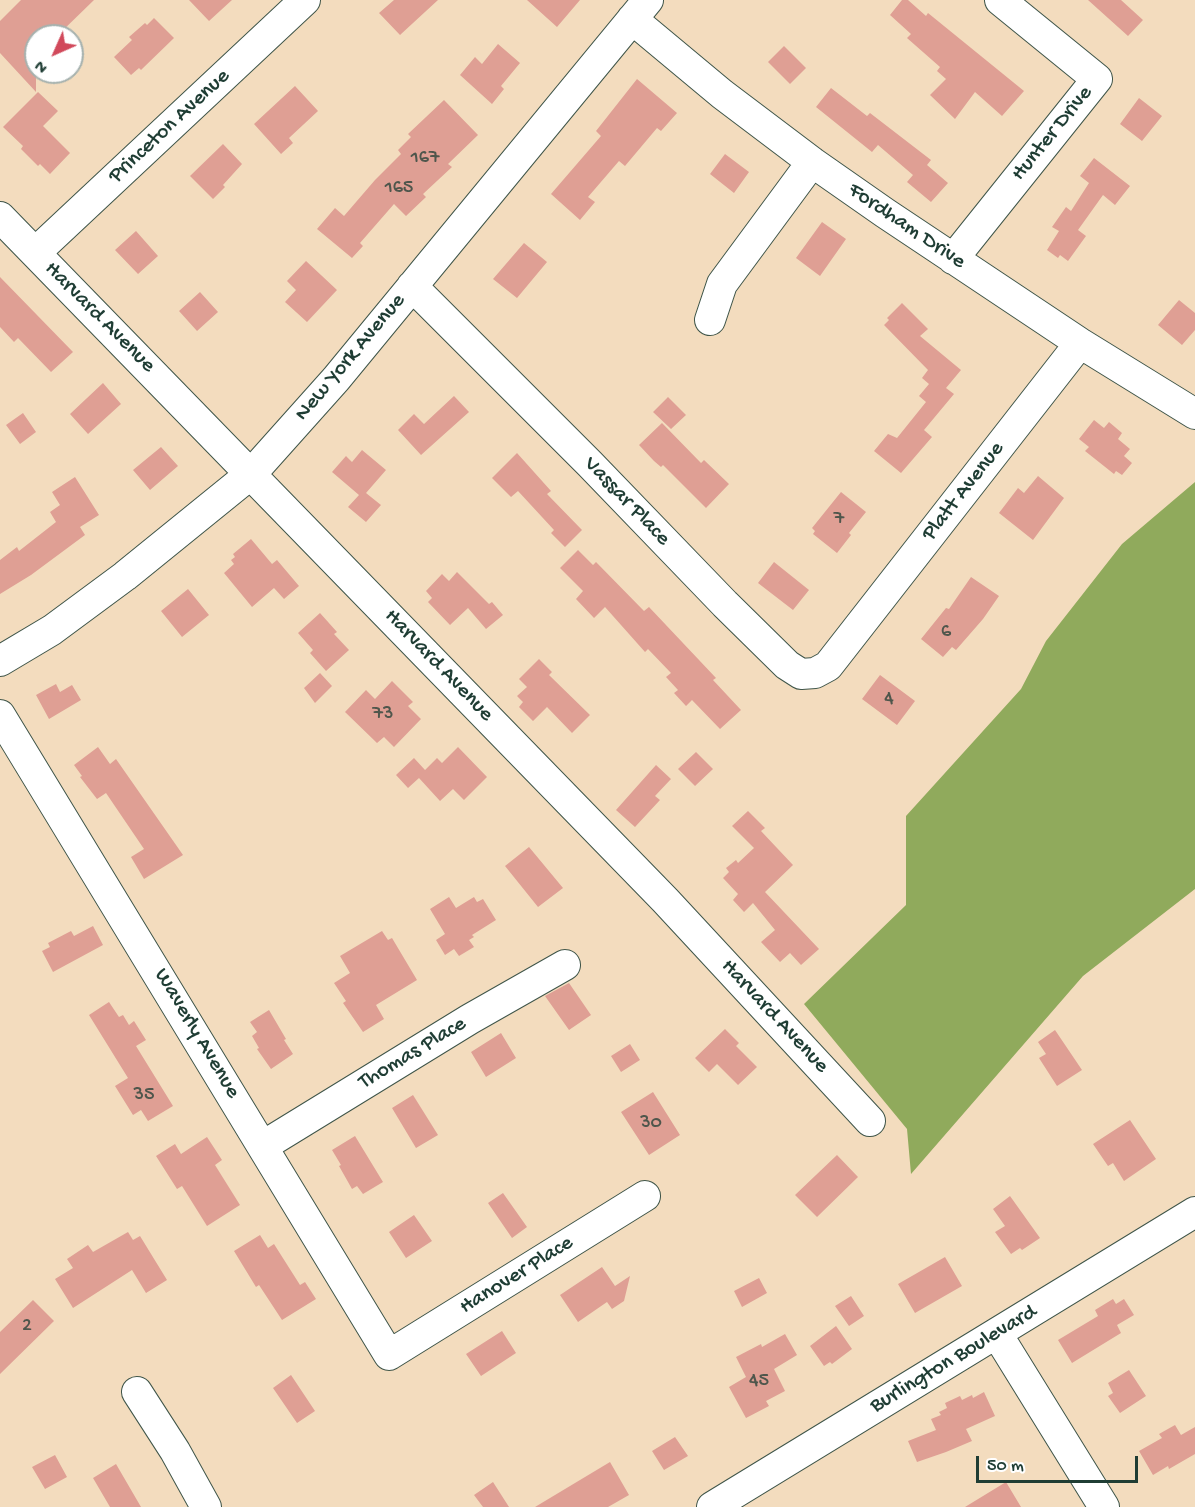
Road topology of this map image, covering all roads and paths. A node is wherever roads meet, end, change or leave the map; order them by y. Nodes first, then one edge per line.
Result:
1 (305, 0) edge
2 (1000, 0) edge
3 (640, 10) edge
4 (812, 162) junction
5 (0, 217) edge
6 (35, 253) junction
7 (953, 259) junction
8 (412, 286) junction
9 (710, 320) dead end
10 (1080, 343) junction
11 (1195, 414) edge
12 (252, 474) junction
13 (847, 642) joint
14 (0, 661) edge
15 (0, 715) edge
16 (565, 965) dead end
17 (870, 1121) dead end
18 (263, 1146) junction
19 (645, 1196) dead end
20 (1195, 1212) edge
21 (997, 1334) junction
22 (389, 1355) joint
23 (137, 1392) dead end
24 (206, 1507) edge
25 (712, 1507) edge
26 (1104, 1507) edge

1 - 6 street, Princeton Avenue
2 - 7 street, Hunter Drive
3 - 4 street, Fordham Drive
3 - 8 street, New York Avenue
4 - 7 street, Fordham Drive
4 - 9 street
5 - 6 street, Harvard Avenue
6 - 12 street, Harvard Avenue
7 - 10 street, Fordham Drive
8 - 12 street, New York Avenue
8 - 13 street, Vassar Place
10 - 11 street, Fordham Drive
10 - 13 street, Platt Avenue
12 - 14 street, New York Avenue
12 - 17 street, Harvard Avenue
15 - 18 street, Waverly Avenue
16 - 18 street, Thomas Place
18 - 22 street, Waverly Avenue
19 - 22 street, Hanover Place
20 - 21 street, Burlington Boulevard
21 - 25 street, Burlington Boulevard
21 - 26 street
23 - 24 street

